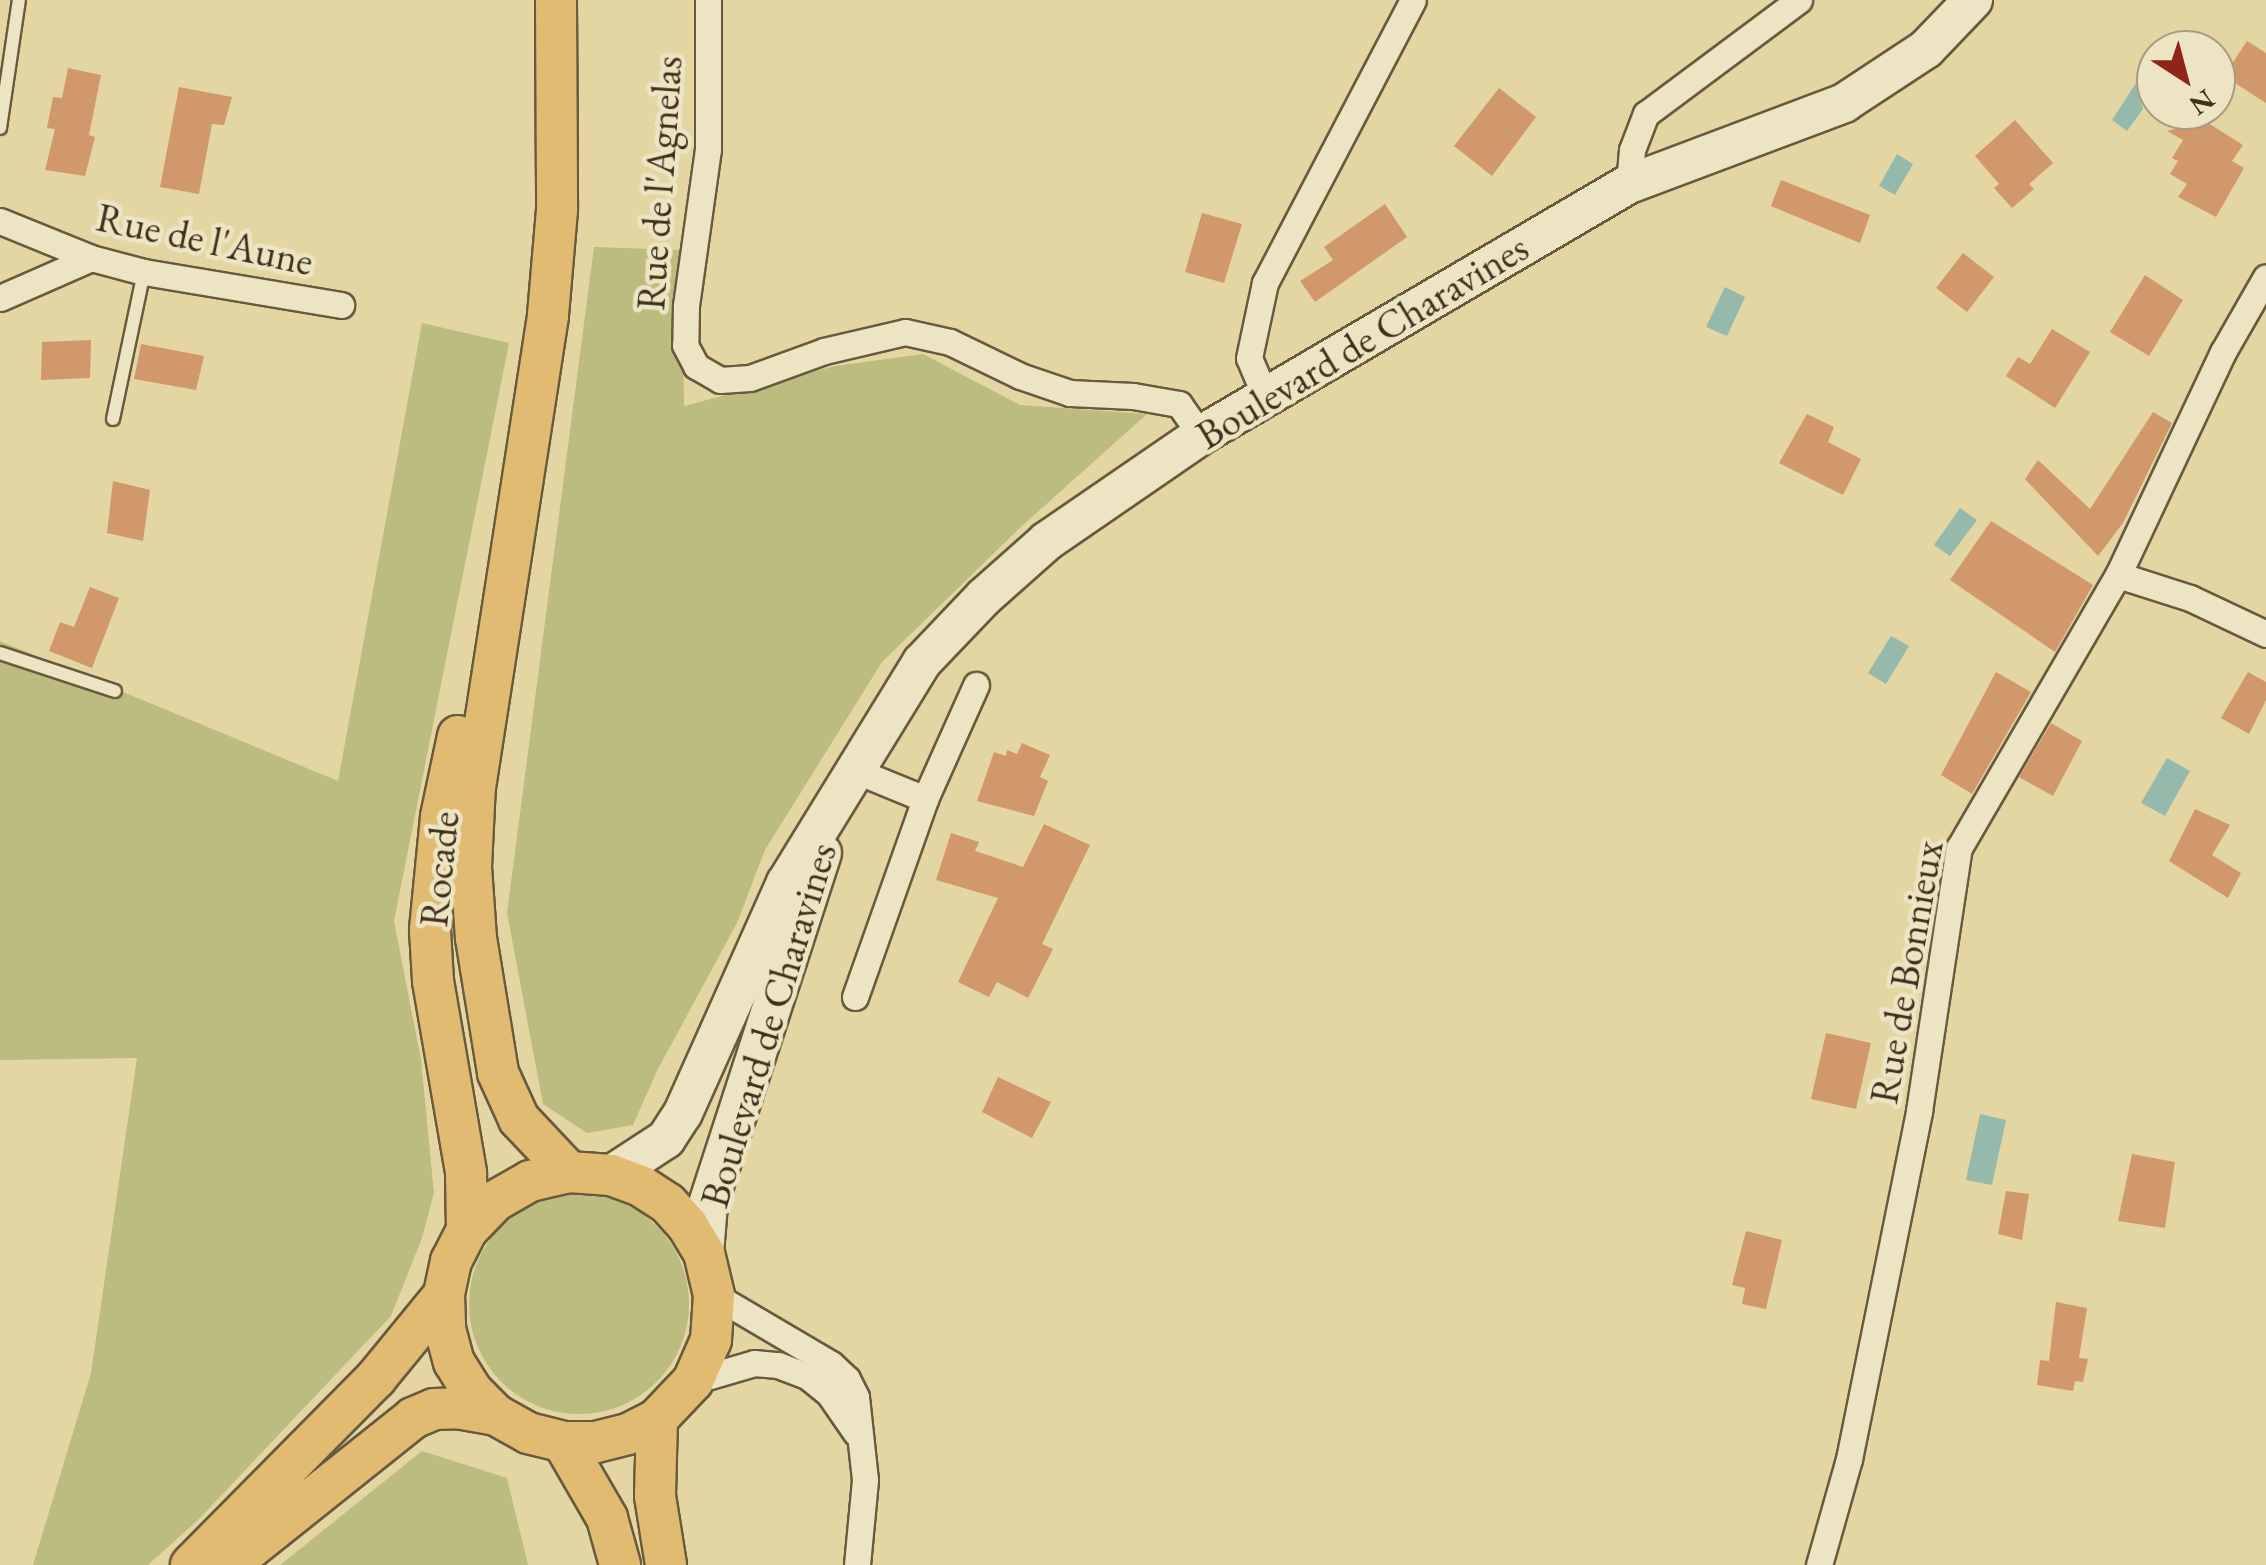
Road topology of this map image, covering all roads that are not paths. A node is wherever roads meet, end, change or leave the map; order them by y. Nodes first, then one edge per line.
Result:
1 (19, 0) edge
2 (556, 0) edge
3 (708, 0) edge
4 (1413, 0) edge
5 (1799, 0) edge
6 (1973, 0) edge
7 (0, 128) edge
8 (1629, 184) junction
9 (0, 221) edge
10 (91, 258) junction
11 (144, 272) junction
12 (2266, 277) edge
13 (0, 298) edge
14 (341, 305) dead end
15 (1266, 398) junction
16 (114, 419) dead end
17 (1201, 435) junction
18 (516, 514) junction
19 (2118, 575) junction
20 (2266, 634) edge
21 (0, 654) edge
22 (976, 685) dead end
23 (115, 691) dead end
24 (846, 784) junction
25 (925, 798) junction
26 (854, 997) dead end
27 (569, 1172) junction
28 (611, 1175) junction
29 (467, 1230) junction
30 (704, 1253) junction
31 (444, 1295) junction
32 (714, 1295) junction
33 (693, 1381) junction
34 (496, 1415) junction
35 (657, 1419) junction
36 (563, 1442) junction
37 (862, 1446) junction
38 (191, 1565) edge
39 (229, 1565) edge
40 (620, 1565) edge
41 (666, 1565) edge
42 (857, 1565) edge
43 (1819, 1565) edge

1 - 7 lane
2 - 18 main road, Rocade
3 - 17 street, Rue de l'Agnelas
4 - 15 street
5 - 8 street
6 - 8 main road, Boulevard de Charavines
8 - 15 main road, Boulevard de Charavines
9 - 10 street, Rue de l'Aune
10 - 11 street, Rue de l'Aune
10 - 13 street
11 - 14 street, Rue de l'Aune
11 - 16 lane
12 - 19 street, Rue de Bonnieux
15 - 17 main road, Boulevard de Charavines
17 - 24 main road, Boulevard de Charavines
18 - 27 main road, Rocade
18 - 29 main road, Rocade
19 - 20 street
19 - 43 street, Rue de Bonnieux
21 - 23 lane
22 - 25 street
24 - 25 street
24 - 28 main road, Boulevard de Charavines
24 - 30 main road, Boulevard de Charavines
25 - 26 street
27 - 28 main road, Boulevard de Charavines
27 - 29 main road, Boulevard de Charavines
28 - 30 main road, Boulevard de Charavines
29 - 31 main road, Boulevard de Charavines
30 - 32 main road, Boulevard de Charavines
31 - 34 main road, Boulevard de Charavines
31 - 38 main road, Boulevard de Charavines
32 - 33 main road, Boulevard de Charavines
32 - 37 street
33 - 35 main road, Boulevard de Charavines
33 - 37 street
34 - 36 main road, Boulevard de Charavines
34 - 39 main road, Boulevard de Charavines
35 - 36 main road, Boulevard de Charavines
35 - 41 main road
36 - 40 main road
37 - 42 street

